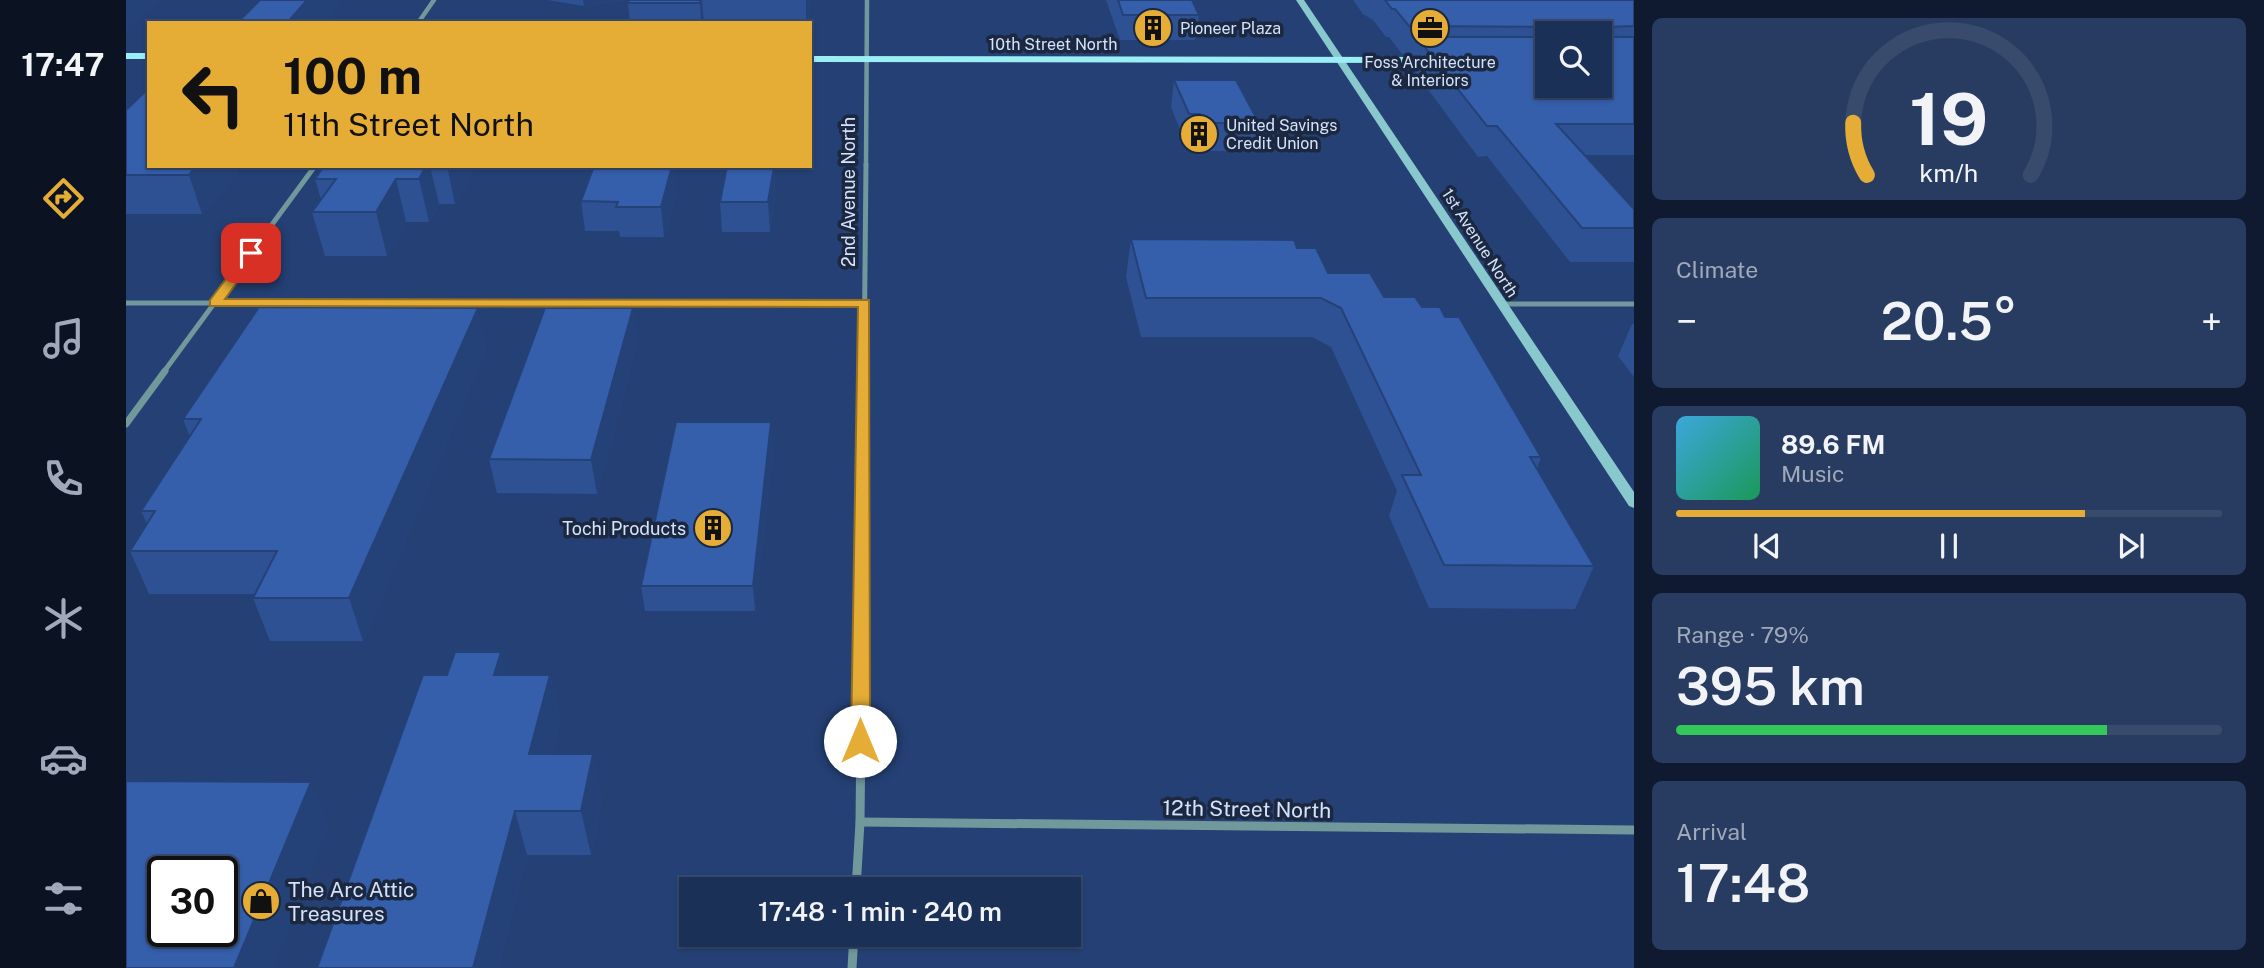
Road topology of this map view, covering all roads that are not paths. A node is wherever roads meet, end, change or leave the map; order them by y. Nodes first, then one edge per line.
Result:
1 (434, 0) edge
2 (867, 0) edge
3 (1300, 0) edge
4 (419, 21) edge
5 (126, 56) edge
6 (147, 56) edge
7 (812, 59) edge
8 (866, 60) junction
9 (1342, 60) junction
10 (1446, 60) edge
11 (314, 168) edge
12 (126, 303) edge
13 (215, 303) junction
14 (864, 303) junction
15 (1500, 304) junction
16 (1634, 304) edge
17 (126, 424) edge
18 (1634, 503) edge
19 (860, 822) junction
20 (1634, 830) edge
21 (857, 877) edge
22 (853, 947) edge
23 (852, 968) edge

1 - 4 street
2 - 8 street, 2nd Avenue North
3 - 9 street, 1st Avenue North
5 - 6 main road
7 - 8 main road, 10th Street North
8 - 9 main road, 10th Street North
8 - 14 street, 2nd Avenue North
9 - 10 main road, 10th Street North
9 - 15 street, 1st Avenue North
11 - 13 street
12 - 13 street
13 - 14 street
13 - 17 street
14 - 19 street, 2nd Avenue North
15 - 16 street
15 - 18 street, 1st Avenue North
19 - 20 street, 12th Street North
19 - 21 street, 2nd Avenue North
22 - 23 street

